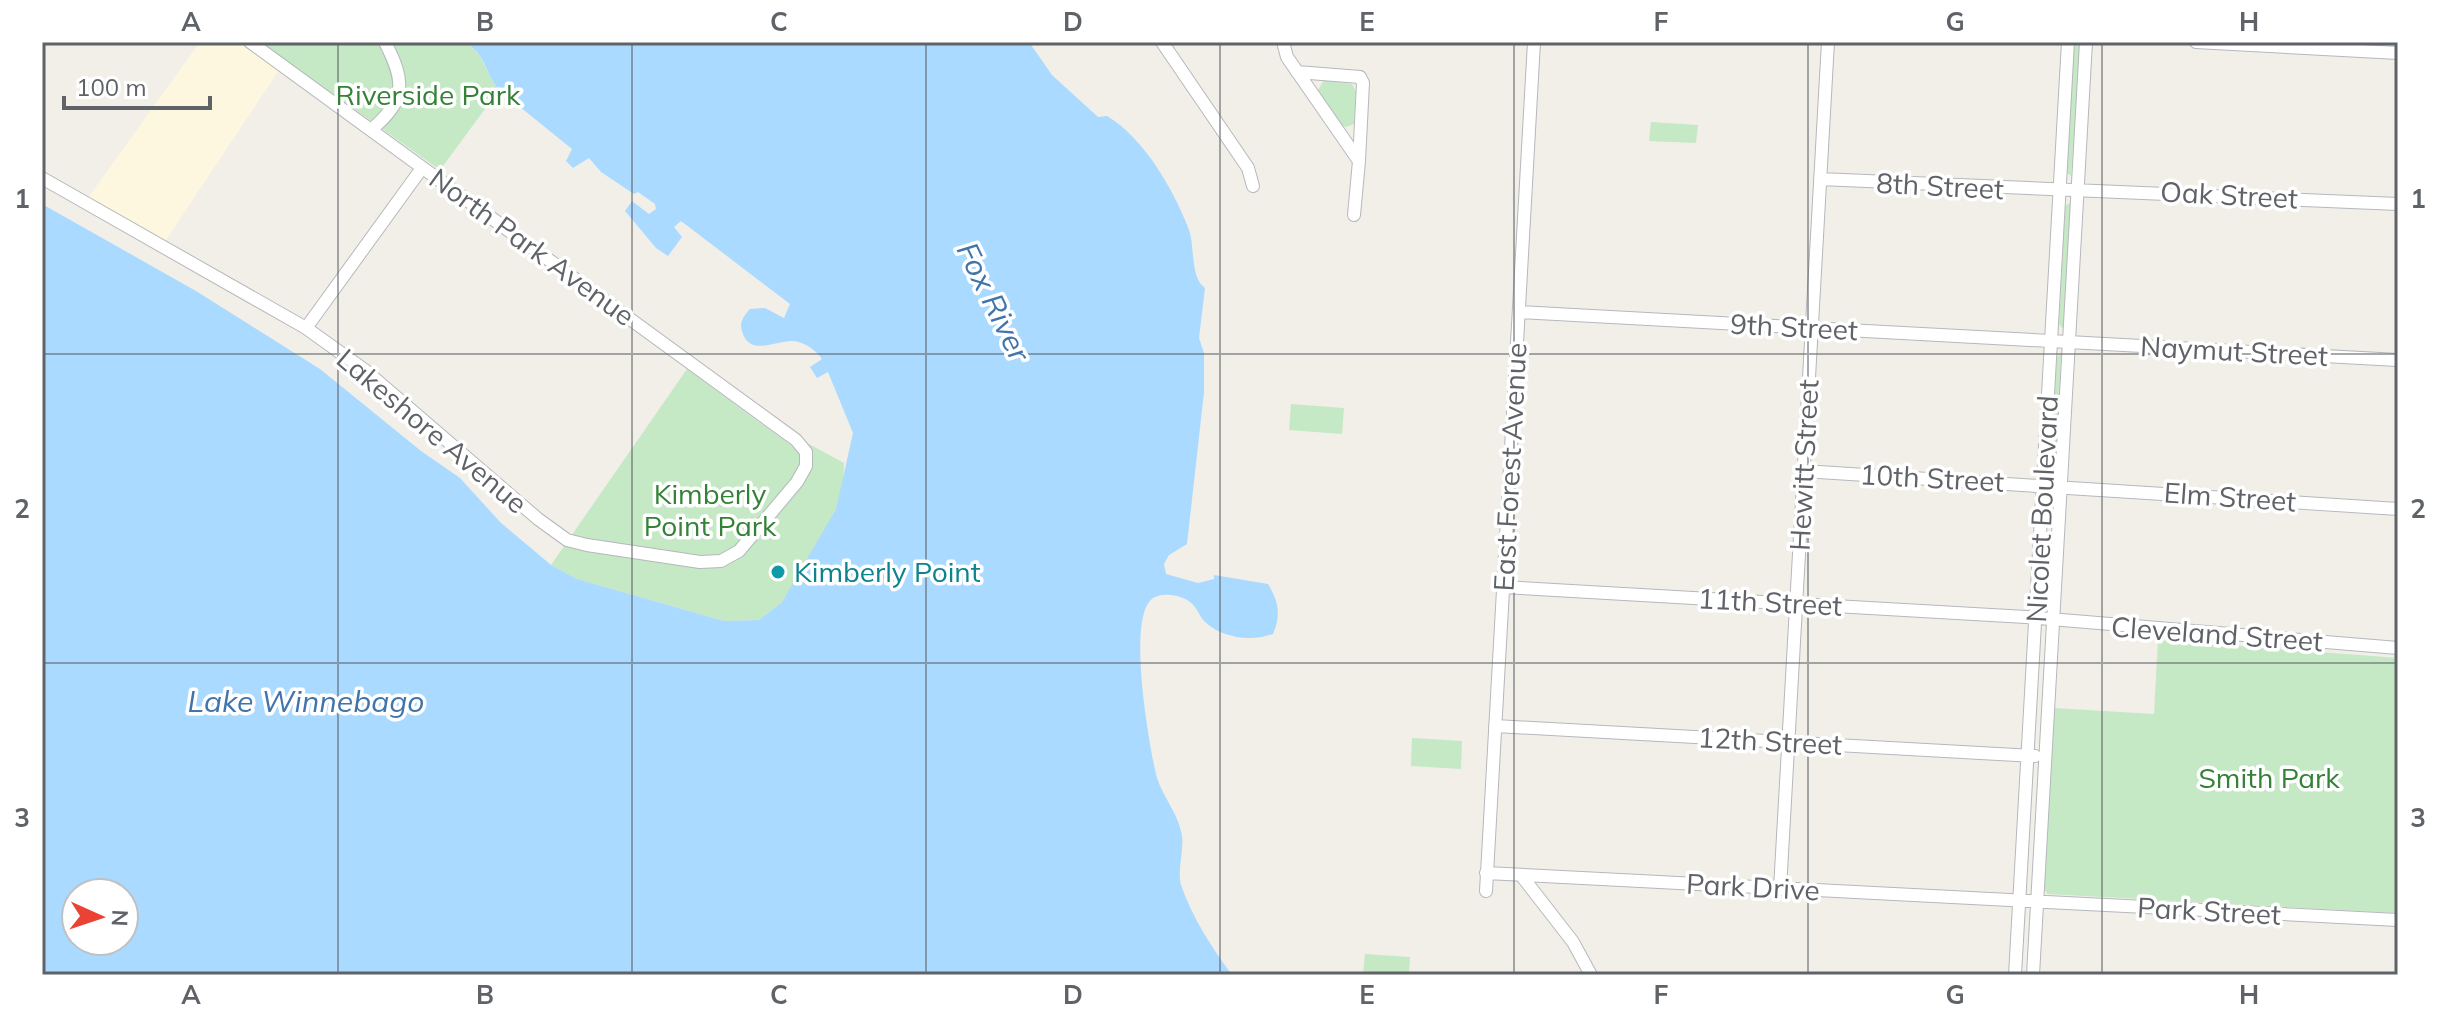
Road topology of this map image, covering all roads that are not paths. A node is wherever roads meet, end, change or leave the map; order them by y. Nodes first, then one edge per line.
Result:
1 (250, 42) edge
2 (385, 42) edge
3 (1162, 42) edge
4 (1283, 42) edge
5 (1534, 42) edge
6 (1828, 42) edge
7 (2068, 42) edge
8 (2086, 42) edge
9 (2196, 42) edge
10 (2398, 53) edge
11 (1297, 72) junction
12 (371, 130) junction
13 (1359, 161) junction
14 (422, 168) junction
15 (42, 178) edge
16 (1820, 179) junction
17 (1253, 186) dead end
18 (2078, 190) junction
19 (2060, 191) junction
20 (2398, 204) edge
21 (1354, 215) dead end
22 (1519, 312) junction
23 (306, 328) junction
24 (1812, 328) junction
25 (2051, 341) junction
26 (2070, 342) junction
27 (2398, 360) edge
28 (807, 458) joint
29 (1803, 471) junction
30 (2043, 485) junction
31 (2061, 486) junction
32 (2398, 509) edge
33 (1503, 587) junction
34 (1797, 604) junction
35 (2037, 618) junction
36 (2054, 621) junction
37 (2398, 648) edge
38 (1495, 726) junction
39 (1790, 742) junction
40 (2028, 755) junction
41 (2046, 757) junction
42 (1486, 873) junction
43 (1521, 875) junction
44 (1780, 889) junction
45 (1486, 891) dead end
46 (2019, 901) junction
47 (2037, 902) junction
48 (2398, 920) edge
49 (1591, 975) edge
50 (2015, 975) edge
51 (2033, 975) edge

1 - 12 street, North Park Avenue
2 - 12 street
3 - 17 street
4 - 11 street
5 - 22 street, East Forest Avenue
6 - 16 street, Hewitt Street
7 - 19 street, Nicolet Boulevard
8 - 18 street, Nicolet Boulevard
9 - 10 street
11 - 13 street
11 - 13 street
12 - 14 street, North Park Avenue
13 - 21 street
14 - 23 street
14 - 28 street, North Park Avenue
15 - 23 street, Lakeshore Avenue
16 - 19 street, 8th Street
16 - 24 street, Hewitt Street
18 - 19 street, Oak Street
18 - 20 street, Oak Street
18 - 26 street, Nicolet Boulevard
19 - 25 street, Nicolet Boulevard
22 - 24 street, 9th Street
22 - 33 street, East Forest Avenue
23 - 28 street, Lakeshore Avenue
24 - 25 street, 9th Street
24 - 29 street, Hewitt Street
25 - 26 street, 9th Street
25 - 30 street, Nicolet Boulevard
26 - 27 street, Naymut Street
26 - 31 street, Nicolet Boulevard
29 - 30 street, 10th Street
29 - 34 street, Hewitt Street
30 - 31 street, 10th Street
30 - 35 street, Nicolet Boulevard
31 - 32 street, Elm Street
31 - 36 street, Nicolet Boulevard
33 - 34 street, 11th Street
33 - 38 street, East Forest Avenue
34 - 35 street, 11th Street
34 - 39 street, Hewitt Street
35 - 36 street, Cleveland Street
35 - 40 street, Nicolet Boulevard
36 - 37 street, Cleveland Street
36 - 41 street, Nicolet Boulevard
38 - 39 street, 12th Street
38 - 42 street, East Forest Avenue
39 - 40 street, 12th Street
39 - 44 street, Hewitt Street
40 - 41 street, 12th Street
40 - 46 street, Nicolet Boulevard
41 - 47 street, Nicolet Boulevard
42 - 43 street, Park Drive
42 - 45 street, East Forest Avenue
43 - 44 street, Park Drive
43 - 49 street
44 - 46 street, Park Drive
46 - 47 street, Park Street
46 - 50 street, Nicolet Boulevard
47 - 48 street, Park Street
47 - 51 street, Nicolet Boulevard

